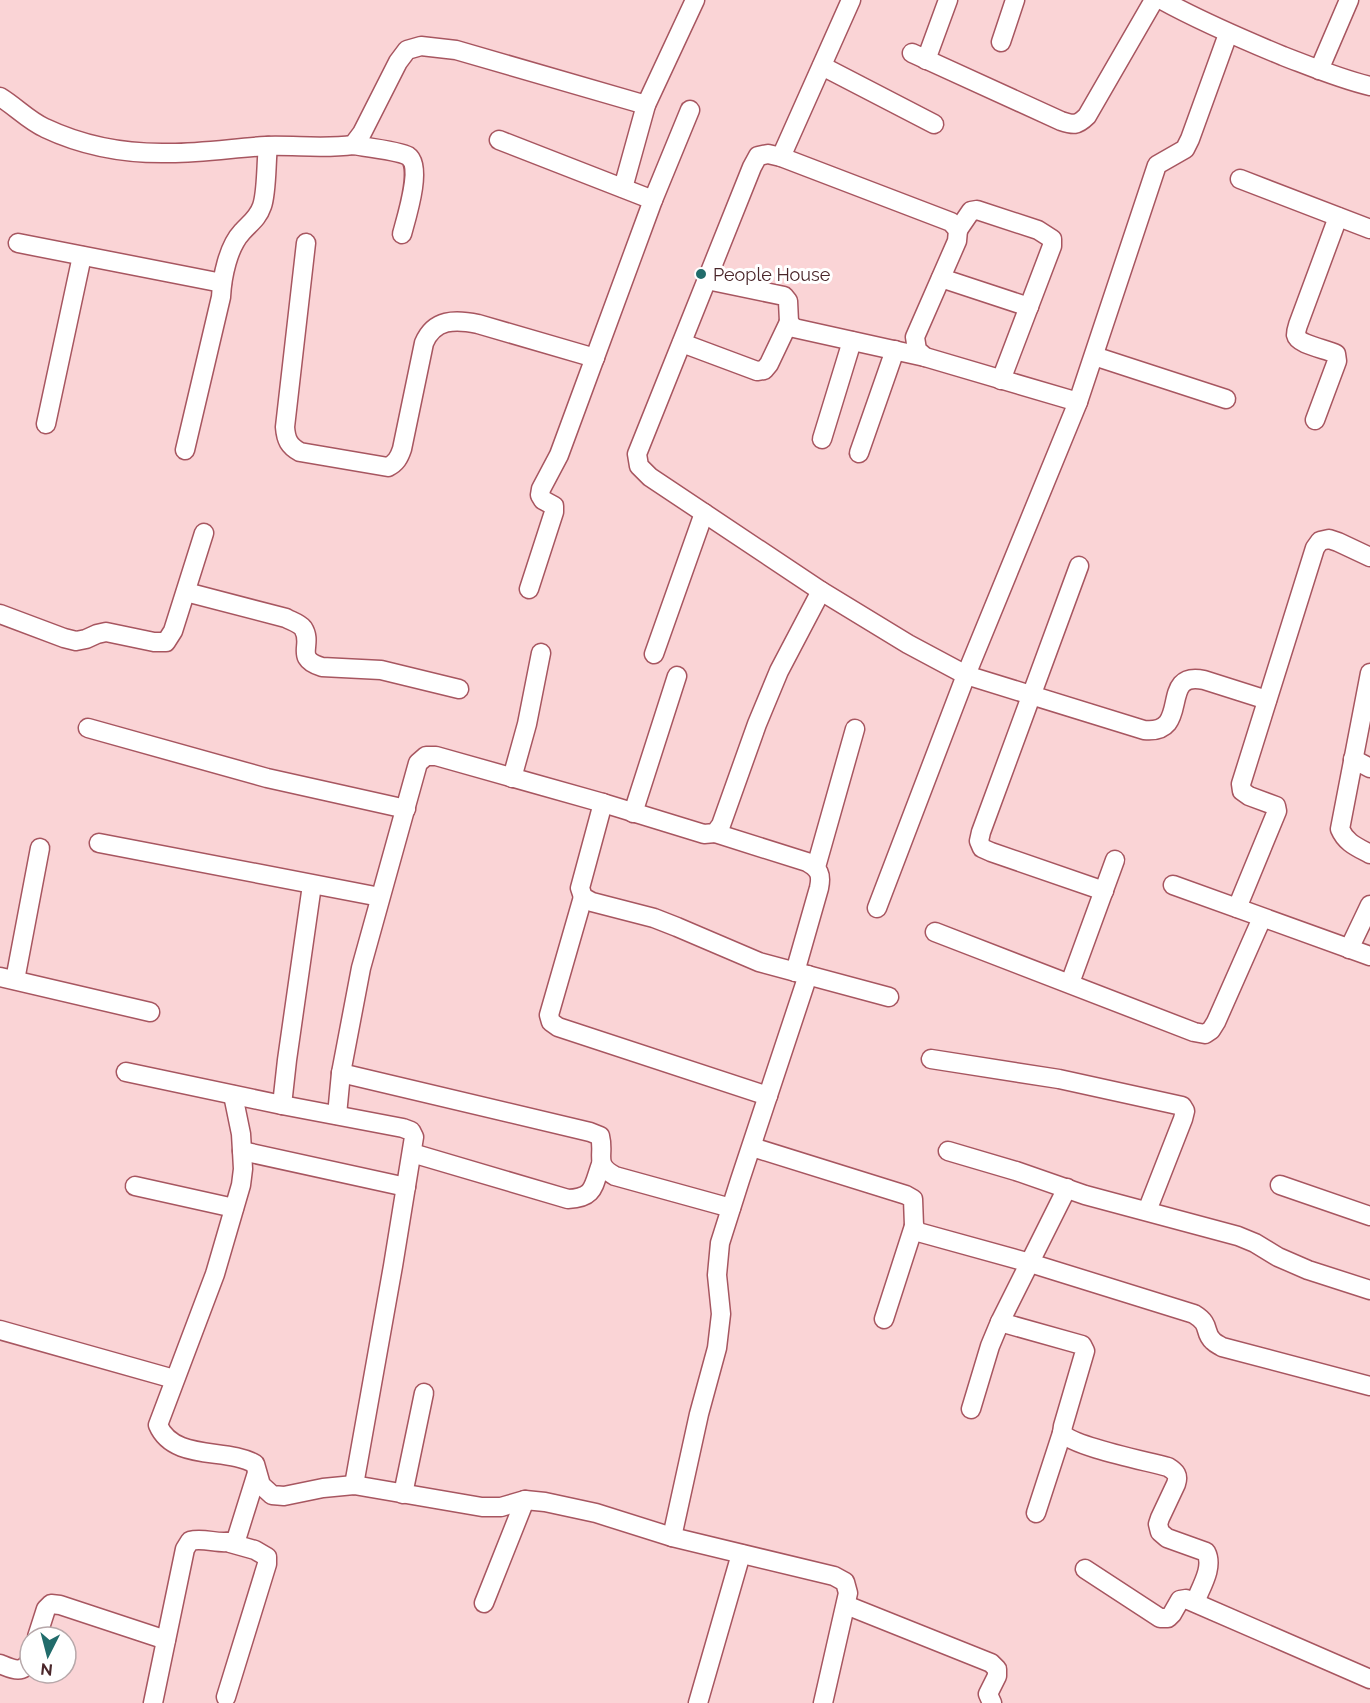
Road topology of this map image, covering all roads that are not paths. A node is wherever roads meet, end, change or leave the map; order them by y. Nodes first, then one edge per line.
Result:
1 (695, 0) edge
2 (851, 0) edge
3 (948, 0) edge
4 (1015, 0) edge
5 (1154, 0) edge
6 (1162, 0) edge
7 (1349, 0) edge
8 (1228, 34) junction
9 (1001, 42) dead end
10 (822, 66) junction
11 (1319, 70) junction
12 (1370, 86) edge
13 (0, 97) edge
14 (646, 105) junction
15 (690, 110) dead end
16 (934, 124) dead end
17 (498, 140) dead end
18 (352, 145) junction
19 (267, 146) junction
20 (781, 157) junction
21 (1240, 179) dead end
22 (623, 188) junction
23 (653, 200) junction
24 (1338, 217) junction
25 (1370, 229) edge
26 (958, 230) junction
27 (402, 234) dead end
28 (18, 243) dead end
29 (306, 243) dead end
30 (81, 256) junction
31 (941, 278) junction
32 (707, 280) junction
33 (222, 283) junction
34 (1029, 307) junction
35 (789, 322) junction
36 (852, 341) junction
37 (682, 343) junction
38 (895, 350) junction
39 (1094, 356) junction
40 (925, 357) junction
41 (595, 358) junction
42 (1001, 380) junction
43 (1226, 399) dead end
44 (1078, 402) junction
45 (1315, 420) dead end
46 (46, 424) dead end
47 (822, 439) dead end
48 (185, 450) dead end
49 (860, 453) dead end
50 (704, 513) junction
51 (204, 533) dead end
52 (1370, 556) edge
53 (1079, 566) dead end
54 (530, 589) dead end
55 (820, 591) junction
56 (186, 592) junction
57 (0, 614) edge
58 (541, 653) dead end
59 (654, 654) dead end
60 (966, 675) junction
61 (677, 676) dead end
62 (1369, 679) edge
63 (459, 689) dead end
64 (1030, 695) junction
65 (1267, 700) junction
66 (88, 728) dead end
67 (855, 729) dead end
68 (1353, 759) junction
69 (1370, 768) edge
70 (512, 778) junction
71 (603, 803) junction
72 (406, 809) junction
73 (633, 813) junction
74 (715, 833) junction
75 (99, 843) dead end
76 (40, 848) dead end
77 (1370, 854) edge
78 (1115, 860) dead end
79 (816, 867) junction
80 (312, 885) junction
81 (1173, 885) dead end
82 (1104, 891) junction
83 (380, 897) junction
84 (583, 897) junction
85 (1370, 905) edge
86 (877, 908) dead end
87 (1237, 908) junction
88 (1262, 918) junction
89 (935, 932) dead end
90 (1349, 949) junction
91 (1370, 956) edge
92 (802, 973) junction
93 (8, 979) edge
94 (1070, 983) junction
95 (889, 997) dead end
96 (150, 1012) dead end
97 (931, 1059) dead end
98 (126, 1072) dead end
99 (341, 1073) junction
100 (233, 1095) junction
101 (768, 1096) junction
102 (282, 1105) junction
103 (337, 1115) junction
104 (752, 1147) junction
105 (242, 1151) junction
106 (948, 1151) dead end
107 (412, 1154) junction
108 (601, 1164) junction
109 (1280, 1185) dead end
110 (135, 1186) dead end
111 (406, 1187) junction
112 (1067, 1188) junction
113 (234, 1208) junction
114 (731, 1208) junction
115 (1147, 1211) junction
116 (1370, 1216) edge
117 (914, 1226) junction
118 (1030, 1263) junction
119 (1370, 1290) edge
120 (884, 1319) dead end
121 (1000, 1322) junction
122 (0, 1330) edge
123 (174, 1379) junction
124 (1370, 1386) edge
125 (424, 1393) dead end
126 (971, 1409) dead end
127 (1062, 1434) junction
128 (257, 1473) junction
129 (354, 1485) junction
130 (403, 1494) junction
131 (525, 1500) junction
132 (1036, 1513) dead end
133 (672, 1537) junction
134 (230, 1542) junction
135 (741, 1554) junction
136 (1085, 1569) dead end
137 (1195, 1602) junction
138 (484, 1603) dead end
139 (846, 1605) junction
140 (41, 1625) edge
141 (166, 1640) junction
142 (0, 1664) edge
143 (18, 1670) edge
144 (1370, 1679) edge
145 (226, 1697) dead end
146 (153, 1703) edge
147 (699, 1703) edge
148 (823, 1703) edge
149 (992, 1703) edge

1 - 14 street
2 - 10 street
3 - 5 street
4 - 9 street
6 - 8 street
7 - 11 street
8 - 11 street
8 - 39 street
10 - 16 street
10 - 20 street
11 - 12 street
13 - 19 street
14 - 18 street
14 - 22 street
15 - 23 street
17 - 22 street
18 - 19 street
18 - 27 street
19 - 33 street
20 - 26 street
20 - 32 street
21 - 24 street
22 - 23 street
23 - 41 street
24 - 25 street
24 - 45 street
26 - 31 street
26 - 34 street
28 - 30 street
29 - 41 street
30 - 33 street
30 - 46 street
31 - 34 street
31 - 40 street
32 - 35 street
32 - 37 street
33 - 48 street
34 - 42 street
35 - 36 street
35 - 37 street
36 - 38 street
36 - 47 street
37 - 50 street
38 - 40 street
38 - 49 street
39 - 43 street
39 - 44 street
40 - 42 street
41 - 54 street
42 - 44 street
44 - 60 street
50 - 55 street
50 - 59 street
51 - 56 street
52 - 65 street
53 - 64 street
55 - 60 street
55 - 74 street
56 - 57 street
56 - 63 street
58 - 70 street
60 - 64 street
60 - 86 street
61 - 73 street
62 - 68 street
64 - 65 street
64 - 82 street
65 - 87 street
66 - 72 street
67 - 79 street
68 - 69 street
68 - 77 street
70 - 71 street
70 - 72 street
71 - 73 street
71 - 84 street
72 - 83 street
73 - 74 street
74 - 79 street
75 - 80 street
76 - 93 street
78 - 82 street
79 - 92 street
80 - 83 street
80 - 102 street
81 - 87 street
82 - 94 street
83 - 99 street
84 - 92 street
84 - 101 street
85 - 90 street
87 - 88 street
88 - 90 street
88 - 94 street
89 - 94 street
90 - 91 street
92 - 95 street
92 - 101 street
93 - 96 street
97 - 115 street
98 - 100 street
99 - 103 street
99 - 108 street
100 - 102 street
100 - 105 street
101 - 104 street
102 - 103 street
103 - 107 street
104 - 114 street
104 - 117 street
105 - 111 street
105 - 113 street
106 - 112 street
107 - 108 street
107 - 111 street
108 - 114 street
109 - 116 street
110 - 113 street
111 - 129 street
112 - 115 street
112 - 118 street
113 - 123 street
114 - 133 street
115 - 119 street
117 - 118 street
117 - 120 street
118 - 121 street
118 - 124 street
121 - 126 street
121 - 127 street
122 - 123 street
123 - 128 street
125 - 130 street
127 - 132 street
127 - 137 street
128 - 129 street
128 - 134 street
129 - 130 street
130 - 131 street
131 - 133 street
131 - 138 street
133 - 135 street
134 - 141 street
134 - 145 street
135 - 139 street
135 - 147 street
136 - 137 street
137 - 144 street
139 - 148 street
139 - 149 street
140 - 141 street
141 - 146 street
142 - 143 street

